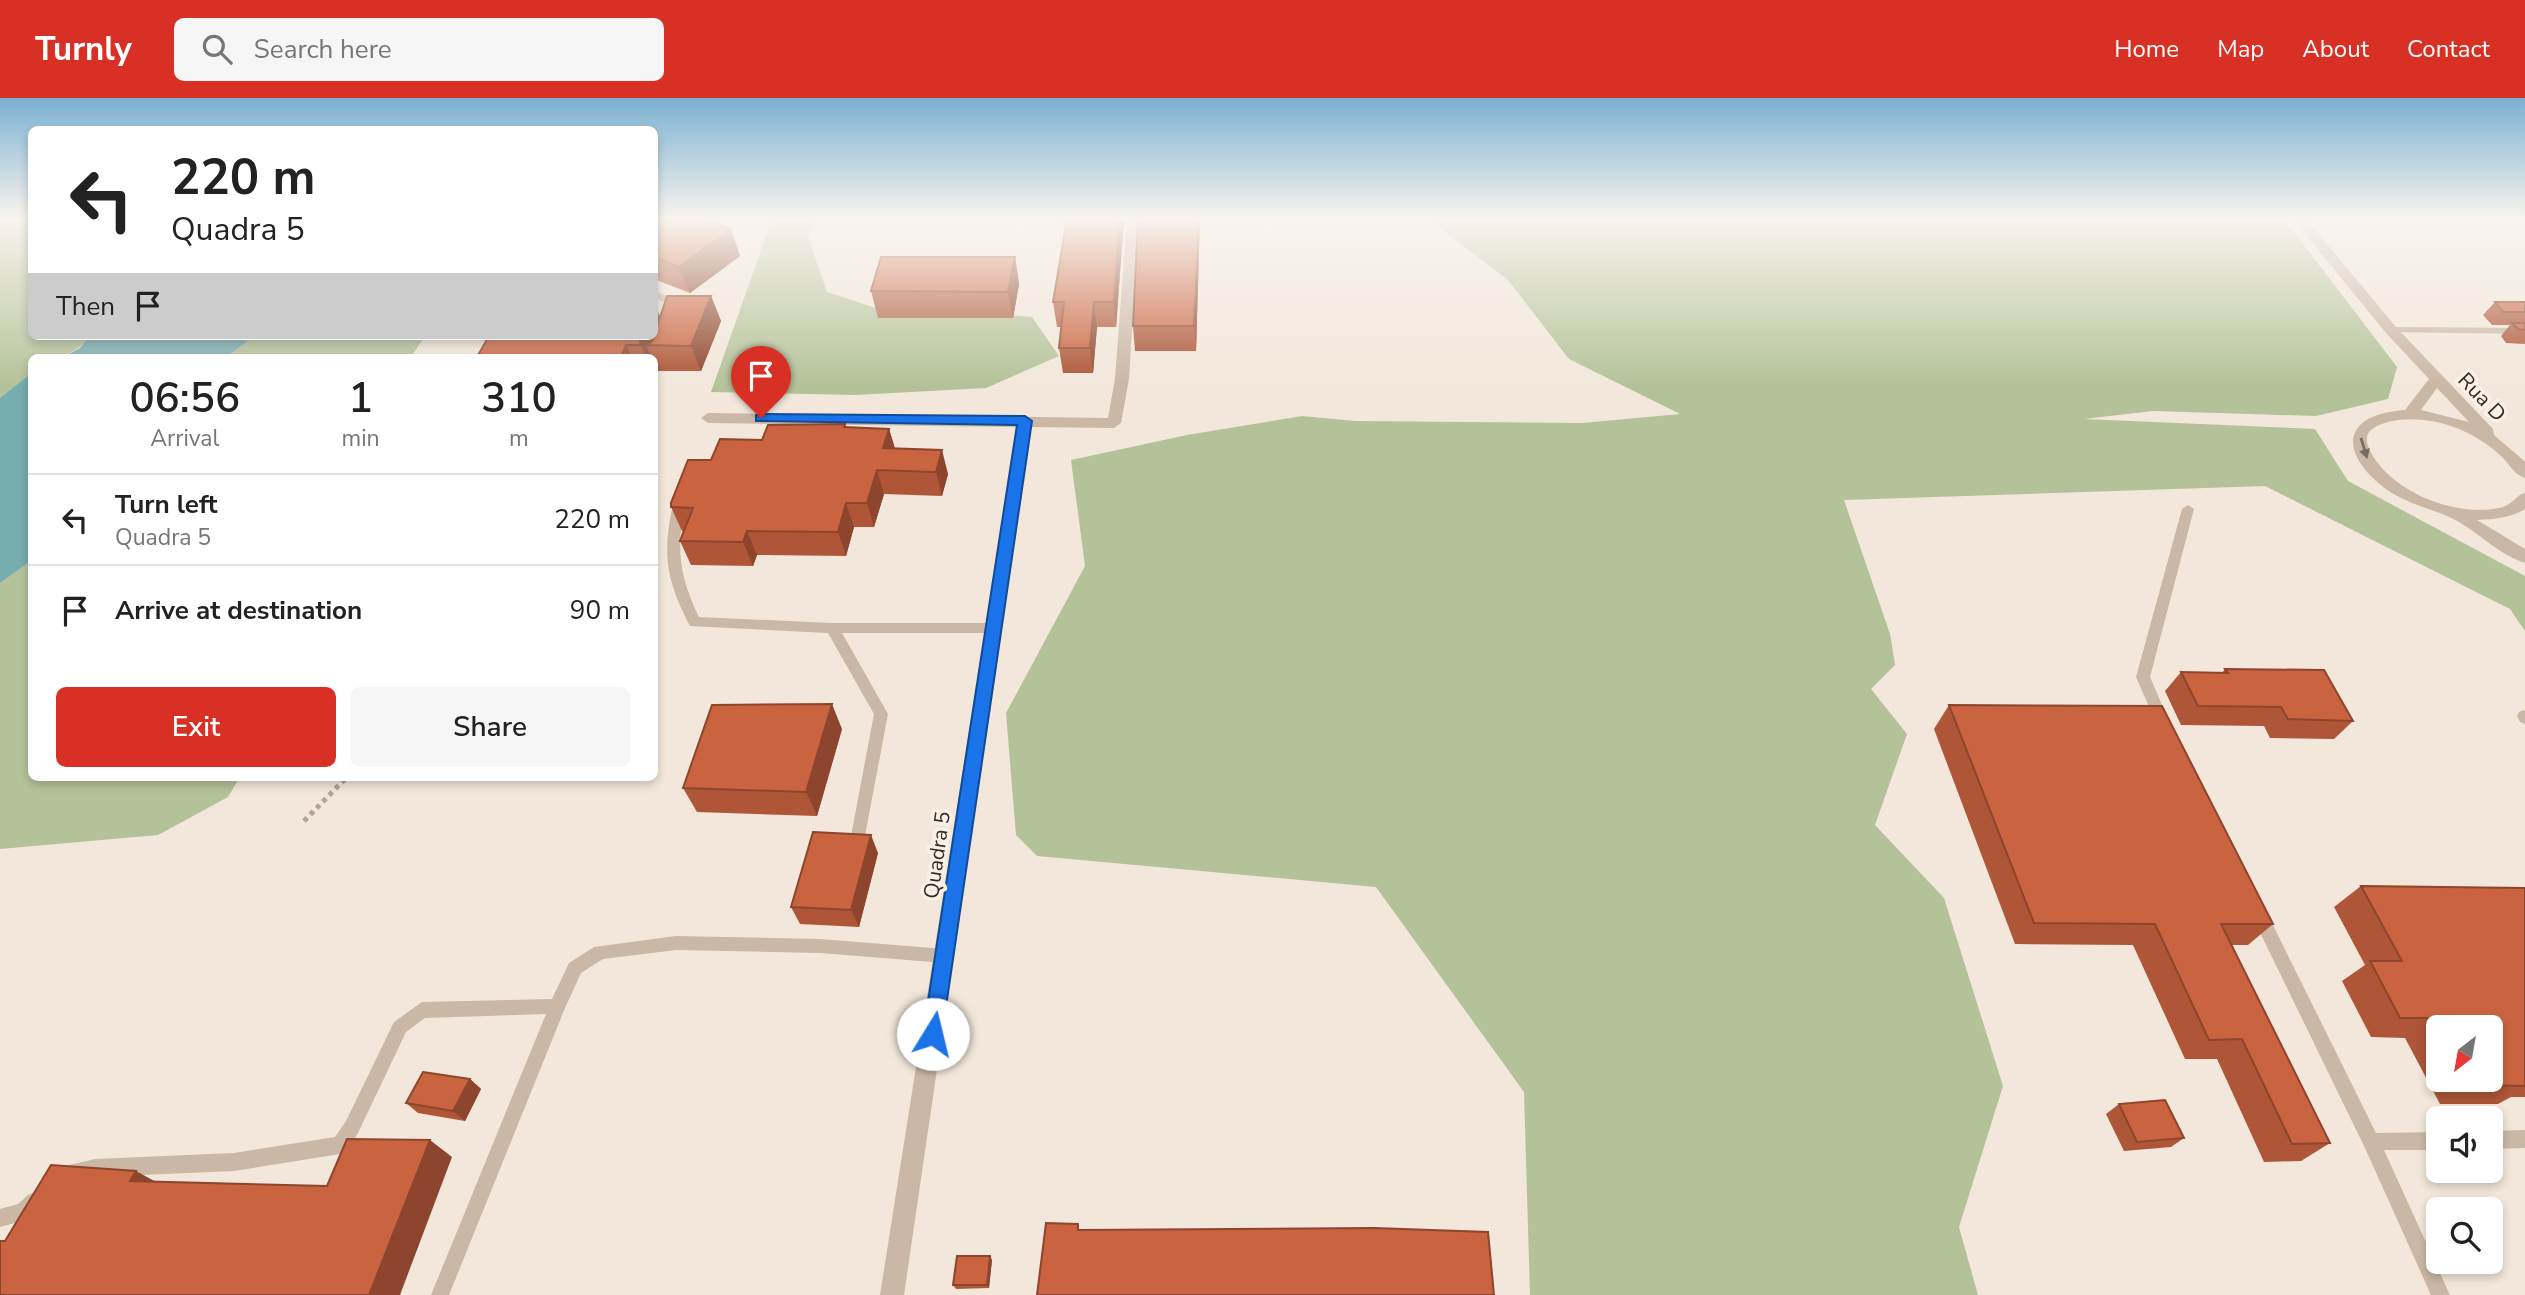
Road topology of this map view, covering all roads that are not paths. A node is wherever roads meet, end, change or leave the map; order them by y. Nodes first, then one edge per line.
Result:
1 (1129, 275) edge
2 (2346, 275) edge
3 (658, 295) edge
4 (667, 328) edge
5 (2392, 330) junction
6 (2525, 331) edge
7 (2436, 380) junction
8 (2410, 413) junction
9 (708, 418) dead end
10 (1025, 421) junction
11 (2498, 444) junction
12 (2525, 473) edge
13 (684, 487) edge
14 (2525, 498) edge
15 (2188, 509) dead end
16 (2450, 510) junction
17 (2525, 557) edge
18 (832, 628) junction
19 (993, 628) junction
20 (2170, 738) edge
21 (859, 836) edge
22 (2251, 898) edge
23 (945, 956) junction
24 (557, 1006) junction
25 (2503, 1139) edge
26 (2525, 1139) edge
27 (2426, 1140) edge
28 (2371, 1142) junction
29 (63, 1174) edge
30 (43, 1193) edge
31 (0, 1218) edge
32 (440, 1295) edge
33 (892, 1295) edge
34 (2441, 1295) edge

1 - 10 street
2 - 5 street, Rua D
3 - 4 lane
5 - 6 lane
5 - 7 street, Rua D
7 - 8 street, Rua D
7 - 11 street, Rua D
8 - 11 street
8 -> 16 street
9 - 10 street
10 - 19 street, Quadra 5
11 - 12 street, Rua D
13 - 18 lane
14 - 16 street
15 - 20 lane
16 - 17 street
18 - 19 lane
18 - 21 lane
19 - 23 street, Quadra 5
22 - 28 lane
23 - 24 lane
23 - 33 street, Quadra 5
24 - 29 lane
24 - 32 lane
25 - 26 lane
27 - 28 lane
28 - 34 lane
30 - 31 lane

